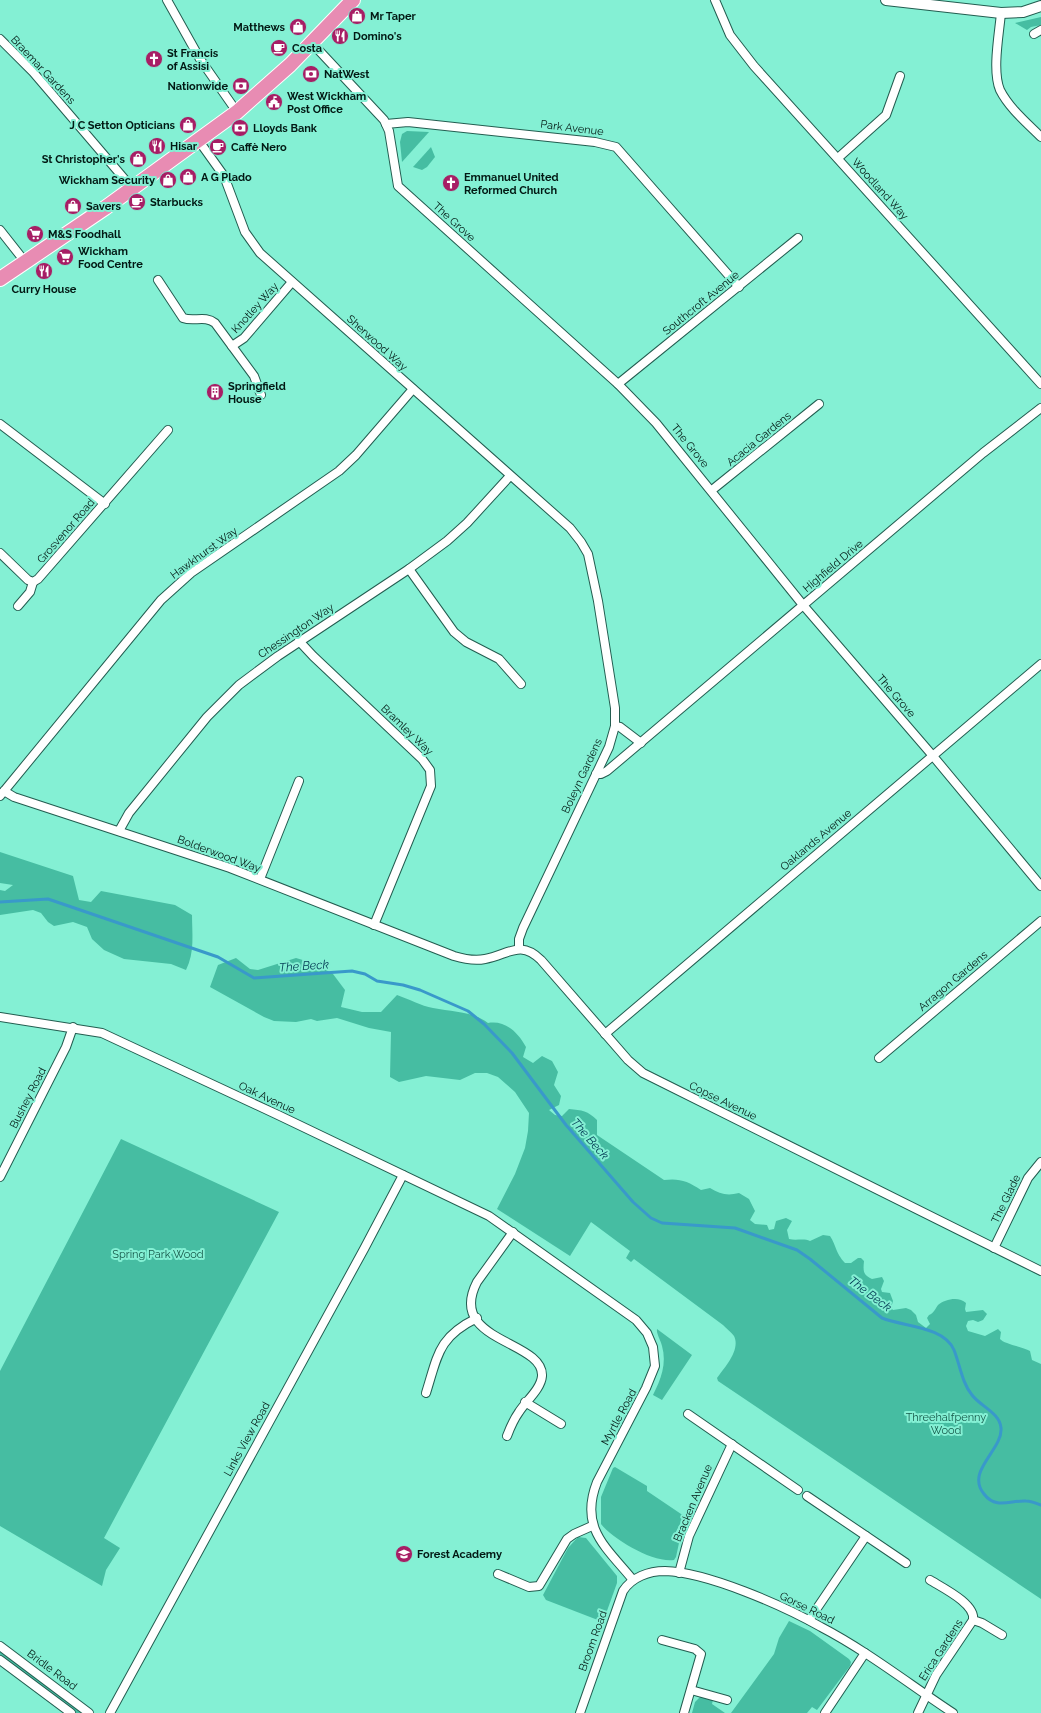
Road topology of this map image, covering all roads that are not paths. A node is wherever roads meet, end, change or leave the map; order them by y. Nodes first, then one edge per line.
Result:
1 (167, 0) edge
2 (353, 0) edge
3 (714, 0) edge
4 (886, 0) edge
5 (1041, 6) edge
6 (1001, 14) junction
7 (0, 39) edge
8 (312, 43) junction
9 (900, 76) dead end
10 (237, 112) junction
11 (386, 124) junction
12 (1041, 137) edge
13 (199, 141) junction
14 (838, 158) junction
15 (133, 189) junction
16 (0, 230) edge
17 (798, 238) dead end
18 (26, 263) junction
19 (0, 279) edge
20 (158, 280) dead end
21 (292, 282) junction
22 (739, 287) junction
23 (232, 346) junction
24 (618, 384) junction
25 (1041, 384) edge
26 (413, 389) junction
27 (261, 394) dead end
28 (819, 404) dead end
29 (1041, 408) edge
30 (0, 424) edge
31 (168, 430) dead end
32 (510, 476) junction
33 (712, 490) junction
34 (105, 504) junction
35 (577, 535) joint
36 (0, 553) edge
37 (409, 569) junction
38 (33, 582) junction
39 (803, 605) junction
40 (18, 606) dead end
41 (300, 641) junction
42 (1041, 664) edge
43 (521, 684) dead end
44 (615, 726) junction
45 (641, 743) junction
46 (933, 756) junction
47 (596, 774) junction
48 (299, 781) dead end
49 (2, 794) edge
50 (119, 831) junction
51 (260, 879) junction
52 (1041, 886) edge
53 (1041, 921) edge
54 (374, 925) junction
55 (519, 949) junction
56 (0, 1017) edge
57 (73, 1027) junction
58 (605, 1034) junction
59 (879, 1058) dead end
60 (1041, 1162) edge
61 (403, 1175) junction
62 (0, 1177) edge
63 (512, 1232) junction
64 (994, 1248) junction
65 (1041, 1271) edge
66 (477, 1318) junction
67 (426, 1392) dead end
68 (525, 1402) junction
69 (688, 1414) dead end
70 (562, 1424) dead end
71 (507, 1436) dead end
72 (732, 1444) junction
73 (798, 1490) dead end
74 (806, 1496) dead end
75 (592, 1526) junction
76 (866, 1536) junction
77 (906, 1563) dead end
78 (679, 1573) junction
79 (498, 1574) dead end
80 (633, 1580) junction
81 (930, 1580) dead end
82 (809, 1620) junction
83 (973, 1620) junction
84 (1002, 1635) dead end
85 (662, 1640) dead end
86 (0, 1646) edge
87 (865, 1654) junction
88 (0, 1660) edge
89 (691, 1690) junction
90 (927, 1696) junction
91 (727, 1700) dead end
92 (71, 1713) edge
93 (89, 1713) edge
94 (110, 1713) edge
95 (581, 1713) edge
96 (684, 1713) edge
97 (825, 1713) edge
98 (918, 1713) edge
99 (953, 1713) edge

1 - 10 street
2 - 8 highway
3 - 14 street, Woodland Way
4 - 6 street
5 - 6 street
6 - 12 street
7 - 15 street, Braemar Gardens
8 - 10 highway
8 - 11 street, The Grove
9 - 14 street
10 - 13 highway
11 - 22 street, Park Avenue
11 - 24 street, The Grove
13 - 15 highway
13 - 21 street, Sherwood Way
14 - 25 street, Woodland Way
15 - 18 highway
16 - 18 street
17 - 22 street, Southcroft Avenue
18 - 19 highway
20 - 23 street, Knotley Way
21 - 23 street, Knotley Way
21 - 26 street, Sherwood Way
22 - 24 street, Southcroft Avenue
23 - 27 street, Knotley Way
24 - 33 street, The Grove
26 - 32 street, Sherwood Way
26 - 49 street, Hawkhurst Way
28 - 33 street, Acacia Gardens
29 - 39 street, Highfield Drive
30 - 34 street, Grosvenor Road
31 - 34 street
32 - 35 street, Sherwood Way
32 - 37 street, Chessington Way
33 - 39 street, The Grove
34 - 38 street, Grosvenor Road
35 - 44 street, Boleyn Gardens
36 - 38 street
37 - 41 street, Chessington Way
37 - 43 street
38 - 40 street, Grosvenor Road
39 - 45 street, Highfield Drive
39 - 46 street, The Grove
41 - 50 street, Chessington Way
41 - 54 street, Bramley Way
42 - 46 street, Oaklands Avenue
44 - 45 street
44 - 47 street, Boleyn Gardens
45 - 47 street, Highfield Drive
46 - 52 street, The Grove
46 - 58 street, Oaklands Avenue
47 - 55 street, Boleyn Gardens
48 - 51 street
49 - 50 street, Bolderwood Way
50 - 51 street, Bolderwood Way
51 - 54 street, Bolderwood Way
53 - 59 street, Arragon Gardens
54 - 55 street, Bolderwood Way
55 - 58 street, Copse Avenue
56 - 57 street, Oak Avenue
57 - 61 street, Oak Avenue
57 - 62 street, Bushey Road
58 - 64 street, Copse Avenue
60 - 64 street, The Glade
61 - 63 street, Oak Avenue
61 - 94 street, Links View Road
63 - 66 street
63 - 75 street, Myrtle Road
64 - 65 street, Copse Avenue
66 - 67 street
66 - 68 street
68 - 70 street
68 - 71 street
69 - 72 street
72 - 73 street
72 - 78 street, Bracken Avenue
74 - 76 street
75 - 79 street
75 - 80 street, Myrtle Road
76 - 77 street
76 - 82 street
78 - 80 street, Gorse Road
78 - 82 street, Gorse Road
80 - 95 street, Broom Road
81 - 83 street
82 - 87 street, Gorse Road
83 - 84 street
83 - 90 street, Erica Gardens
85 - 89 street
86 - 93 street, Bridle Road
87 - 90 street, Gorse Road
87 - 97 street
88 - 92 street, Bridle Road
89 - 91 street
89 - 96 street
90 - 98 street, Erica Gardens
90 - 99 street, Gorse Road

